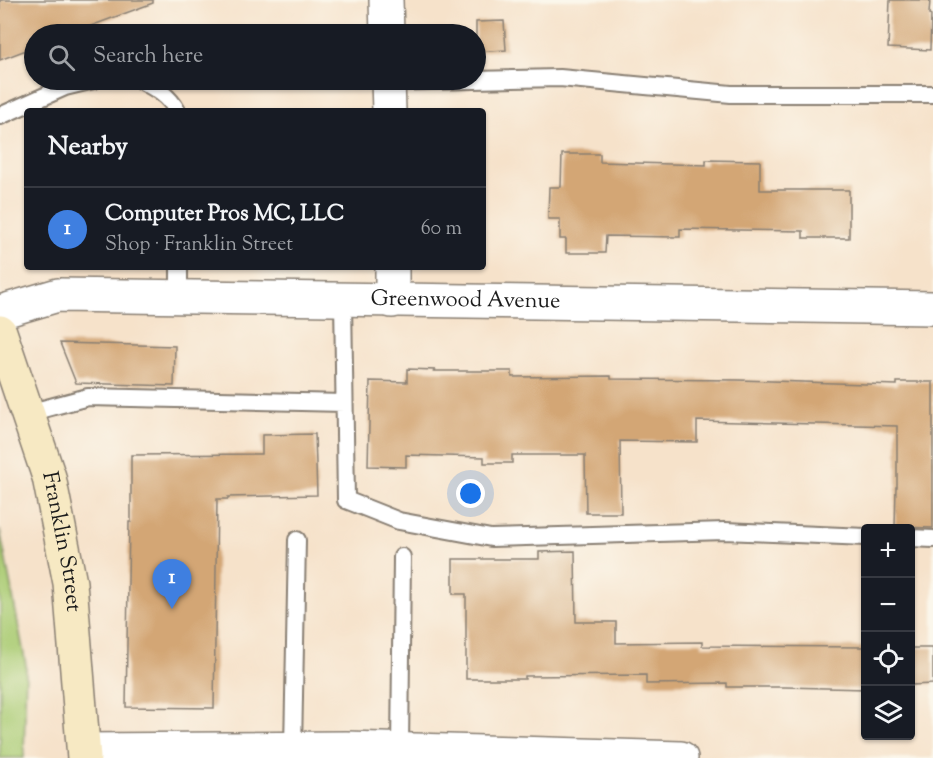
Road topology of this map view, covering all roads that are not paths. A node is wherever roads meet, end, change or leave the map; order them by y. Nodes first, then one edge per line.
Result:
1 (386, 0) edge
2 (387, 24) edge
3 (486, 84) edge
4 (58, 90) edge
5 (158, 90) edge
6 (933, 94) edge
7 (175, 108) edge
8 (0, 116) edge
9 (392, 270) edge
10 (179, 282) edge
11 (343, 300) junction
12 (392, 301) junction
13 (933, 308) edge
14 (0, 312) edge
15 (2, 343) edge
16 (344, 403) junction
17 (28, 413) junction
18 (861, 537) edge
19 (915, 538) edge
20 (933, 539) edge
21 (297, 540) dead end
22 (402, 557) dead end
23 (293, 748) junction
24 (400, 750) junction
25 (84, 754) edge
26 (184, 754) edge
27 (360, 754) edge
28 (681, 758) edge

1 - 2 street
3 - 6 lane
4 - 8 lane
5 - 7 lane
9 - 12 street
10 - 11 street, Greenwood Avenue
10 - 14 street, Greenwood Avenue
11 - 12 street, Greenwood Avenue
11 - 16 lane
12 - 13 street, Greenwood Avenue
15 - 17 main road, Franklin Street
16 - 17 lane
16 - 18 lane
17 - 25 main road, Franklin Street
19 - 20 lane
21 - 23 lane
22 - 24 lane
23 - 26 street
23 - 27 street
24 - 27 street
24 - 28 street
25 - 26 street

